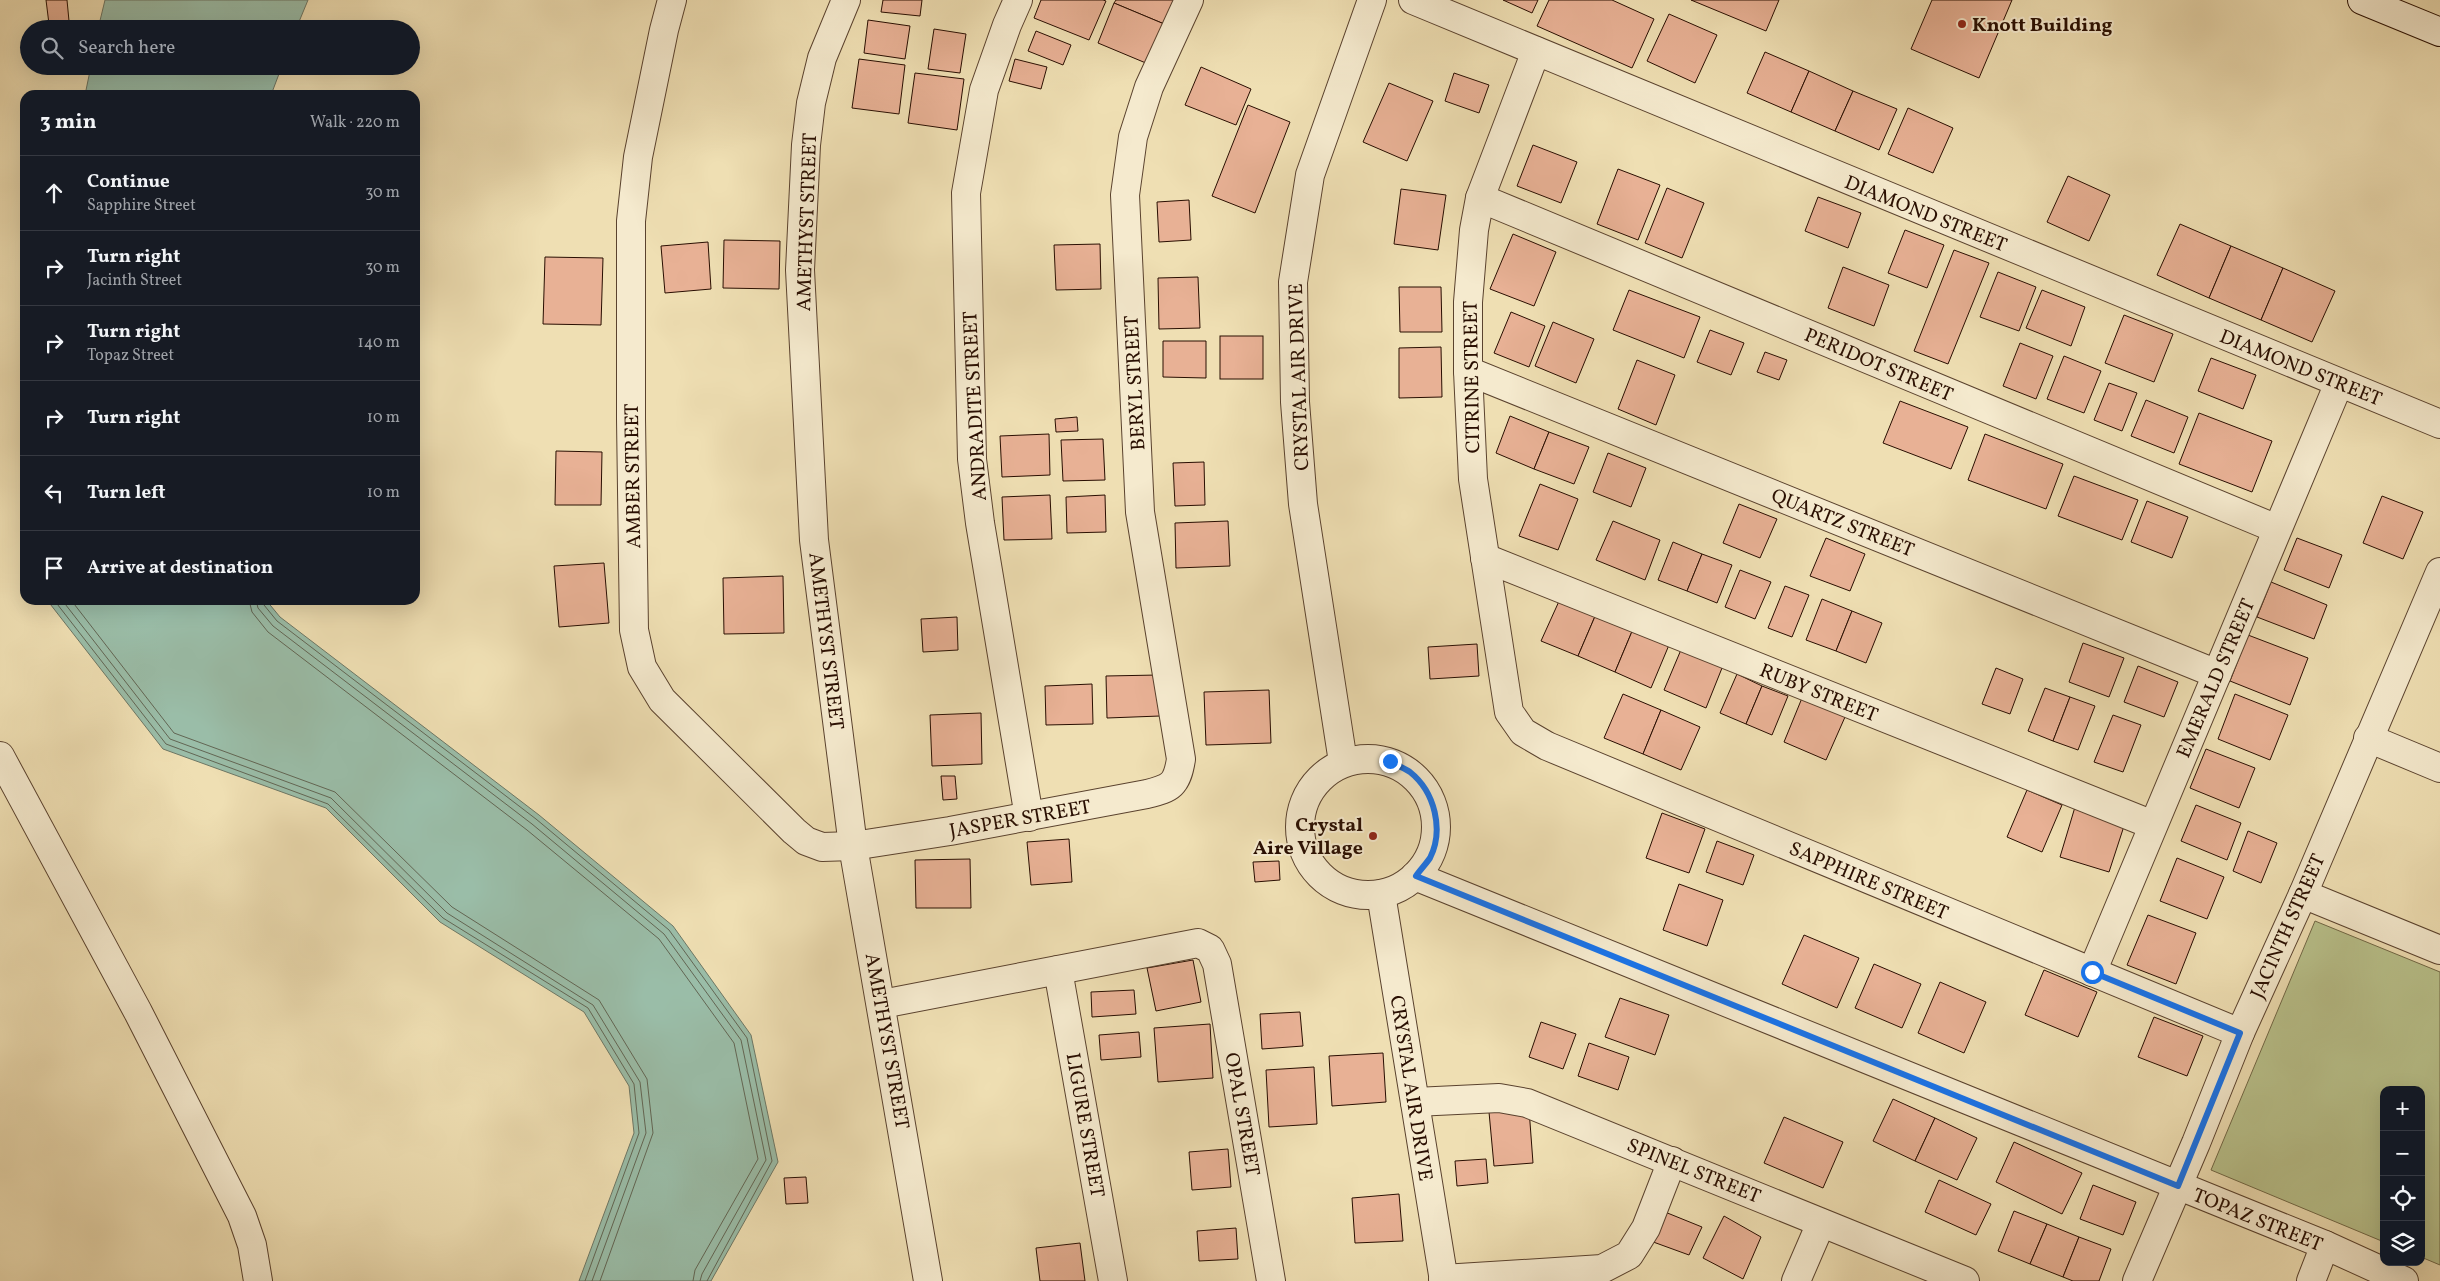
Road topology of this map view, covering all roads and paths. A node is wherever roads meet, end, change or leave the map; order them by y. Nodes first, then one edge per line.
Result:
1 (672, 0) edge
2 (846, 0) edge
3 (1018, 0) edge
4 (1189, 0) edge
5 (1372, 0) edge
6 (1413, 0) edge
7 (2362, 0) edge
8 (2440, 32) edge
9 (1536, 51) junction
10 (1480, 198) junction
11 (1468, 371) junction
12 (2339, 384) junction
13 (2440, 424) edge
14 (2277, 529) junction
15 (1485, 558) junction
16 (2437, 589) edge
17 (2217, 674) junction
18 (1509, 712) joint
19 (2368, 738) junction
20 (0, 756) edge
21 (1343, 762) junction
22 (2440, 768) edge
23 (1178, 775) joint
24 (1029, 817) junction
25 (2153, 825) junction
26 (853, 846) junction
27 (1416, 876) junction
28 (1381, 894) junction
29 (2302, 894) junction
30 (2440, 950) edge
31 (1058, 970) junction
32 (2092, 972) junction
33 (882, 1004) junction
34 (2240, 1033) junction
35 (1415, 1102) junction
36 (1672, 1161) junction
37 (2178, 1186) junction
38 (1821, 1223) junction
39 (2325, 1245) junction
40 (1443, 1280) edge
41 (258, 1281) edge
42 (928, 1281) edge
43 (1113, 1281) edge
44 (1271, 1281) edge
45 (1796, 1281) edge
46 (1965, 1281) edge
47 (2137, 1281) edge
48 (2311, 1281) edge
49 (2404, 1281) edge

1 - 26 street, AMBER STREET
2 - 26 street, AMETHYST STREET
3 - 24 street, ANDRADITE STREET
4 - 23 street, BERYL STREET
5 - 21 street, CRYSTAL AIR DRIVE
6 - 9 street, DIAMOND STREET
7 - 8 street
9 - 10 street, CITRINE STREET
9 - 12 street, DIAMOND STREET
10 - 11 street, CITRINE STREET
10 - 14 street, PERIDOT STREET
11 - 15 street, CITRINE STREET
11 - 17 street, QUARTZ STREET
12 - 13 street, DIAMOND STREET
12 - 14 street, EMERALD STREET
14 - 17 street, EMERALD STREET
15 - 18 street, CITRINE STREET
15 - 25 street, RUBY STREET
16 - 19 street, JACINTH STREET
17 - 25 street, EMERALD STREET
18 - 32 street, SAPPHIRE STREET
19 - 22 street
19 - 29 street, JACINTH STREET
20 - 41 street
21 - 27 street
21 - 28 street
23 - 24 street, JASPER STREET
24 - 26 street, JASPER STREET
25 - 32 street, EMERALD STREET
26 - 33 street, AMETHYST STREET
27 - 28 street
27 - 37 street, TOPAZ STREET
28 - 35 street, CRYSTAL AIR DRIVE
29 - 30 street
29 - 34 street, JACINTH STREET
31 - 33 street
31 - 43 street, LIGURE STREET
31 - 44 street, OPAL STREET
32 - 34 street, SAPPHIRE STREET
33 - 42 street, AMETHYST STREET
34 - 37 street, JACINTH STREET
35 - 36 street, SPINEL STREET
35 - 40 street, CRYSTAL AIR DRIVE
36 - 38 street, SPINEL STREET
36 - 40 street
37 - 39 street, TOPAZ STREET
37 - 47 street, JACINTH STREET
38 - 45 street
38 - 46 street, SPINEL STREET
39 - 48 street
39 - 49 street, TOPAZ STREET

